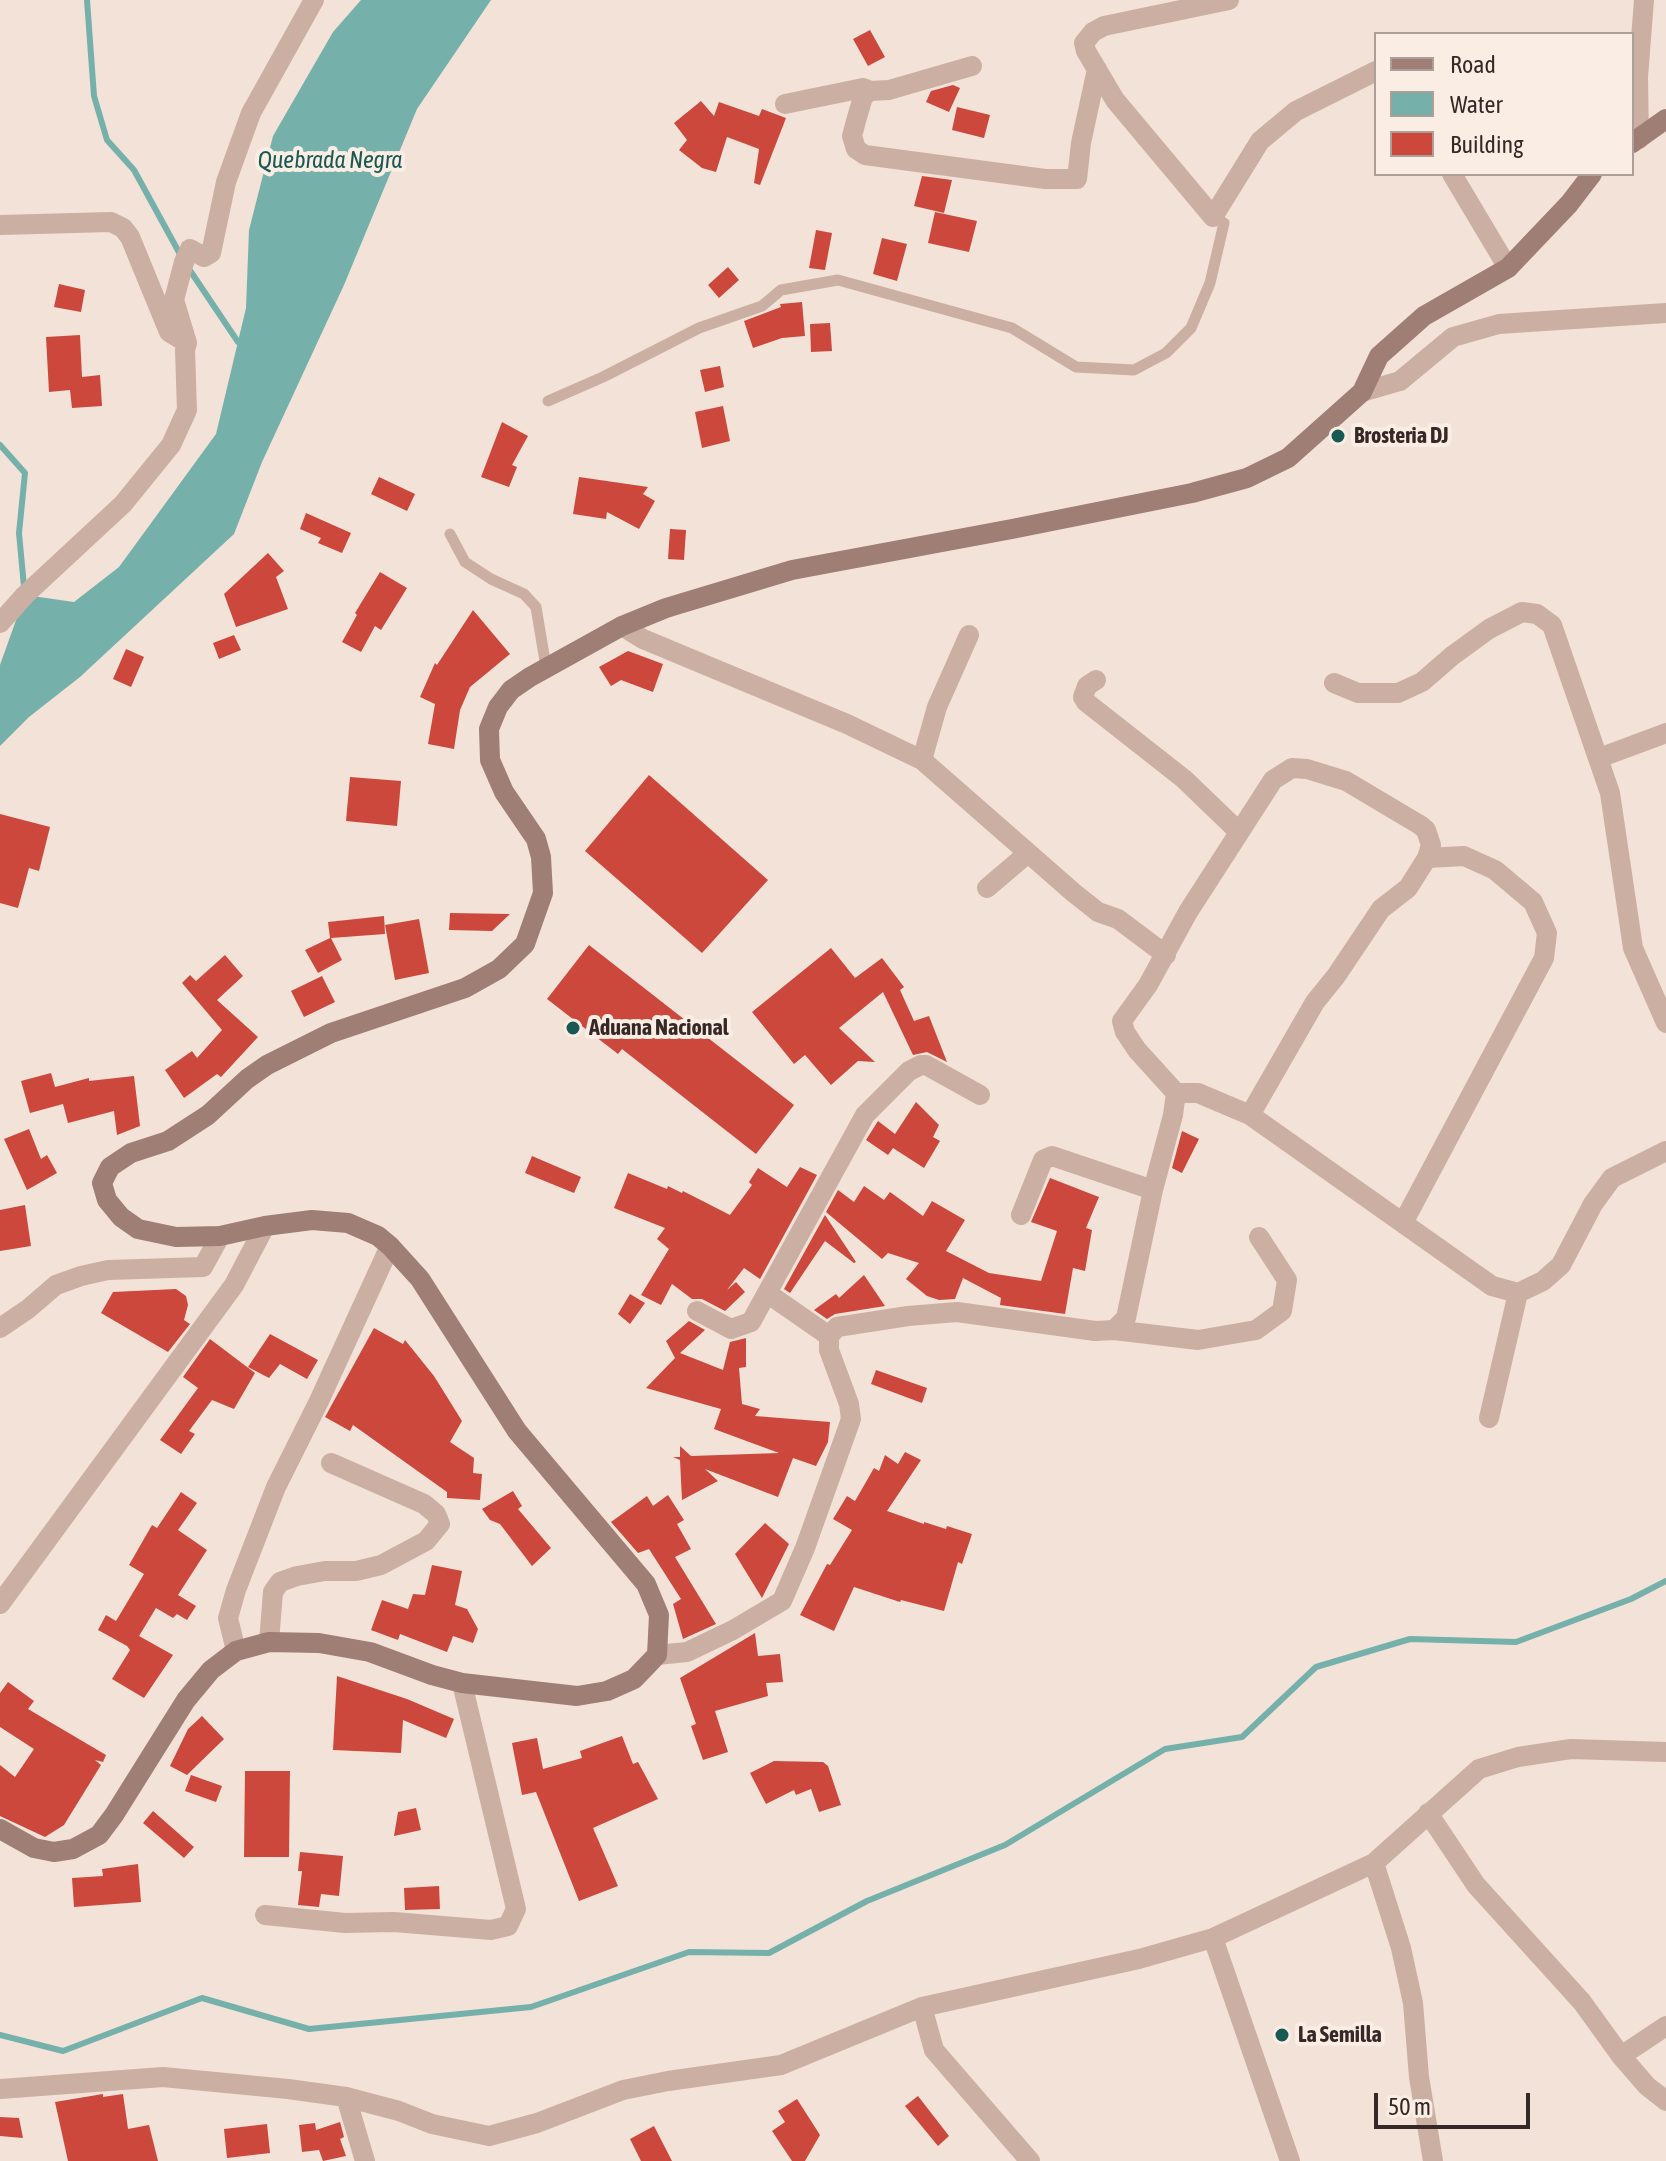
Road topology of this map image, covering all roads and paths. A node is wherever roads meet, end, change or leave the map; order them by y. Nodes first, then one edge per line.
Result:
1 (314, 0) edge
2 (1644, 0) edge
3 (1224, 1) edge
4 (972, 66) dead end
5 (1097, 69) junction
6 (1374, 72) edge
7 (870, 91) junction
8 (785, 104) dead end
9 (1666, 119) edge
10 (1635, 141) edge
11 (1453, 176) edge
12 (1590, 176) edge
13 (1213, 217) junction
14 (0, 225) edge
15 (1508, 268) junction
16 (1666, 313) edge
17 (187, 343) junction
18 (1362, 392) junction
19 (548, 401) dead end
20 (450, 534) dead end
21 (0, 623) edge
22 (622, 626) junction
23 (969, 635) dead end
24 (546, 667) junction
25 (1096, 680) dead end
26 (1334, 683) dead end
27 (1666, 733) edge
28 (1599, 758) junction
29 (922, 760) junction
30 (1238, 831) junction
31 (1028, 853) junction
32 (1427, 858) junction
33 (987, 888) dead end
34 (1166, 955) junction
35 (1666, 1023) edge
36 (1176, 1093) junction
37 (980, 1095) dead end
38 (1250, 1115) junction
39 (1666, 1151) edge
40 (1153, 1190) junction
41 (1021, 1215) dead end
42 (1403, 1223) junction
43 (265, 1226) junction
44 (220, 1236) junction
45 (1259, 1237) dead end
46 (390, 1246) junction
47 (767, 1293) junction
48 (1518, 1293) junction
49 (697, 1311) dead end
50 (0, 1328) edge
51 (1114, 1330) junction
52 (829, 1336) junction
53 (1489, 1418) dead end
54 (331, 1463) dead end
55 (0, 1604) edge
56 (269, 1642) junction
57 (236, 1651) junction
58 (657, 1655) junction
59 (462, 1683) junction
60 (1666, 1752) edge
61 (1428, 1813) junction
62 (0, 1829) edge
63 (1374, 1863) junction
64 (265, 1915) dead end
65 (1213, 1938) junction
66 (922, 2007) junction
67 (1666, 2026) edge
68 (1621, 2056) junction
69 (0, 2089) edge
70 (346, 2097) junction
71 (1666, 2101) edge
72 (365, 2161) edge
73 (1030, 2161) edge
74 (1290, 2161) edge
75 (1433, 2161) edge

1 - 17 street
2 - 10 street
3 - 5 street
4 - 7 street
5 - 7 street
5 - 13 street
6 - 13 street
7 - 8 street
9 - 10 main road
11 - 15 street
12 - 15 main road
13 - 19 lane
14 - 17 street
15 - 18 main road
16 - 18 street
17 - 21 street
18 - 22 main road
20 - 24 lane
22 - 24 main road
22 - 29 street
23 - 29 street
24 - 44 main road
25 - 30 street
26 - 28 street
27 - 28 street
28 - 35 street
29 - 31 street
30 - 32 street
30 - 34 street
31 - 33 street
31 - 34 street
32 - 38 street
32 - 42 street
34 - 36 street
36 - 38 street
36 - 40 street
37 - 47 street
38 - 42 street
39 - 48 street
40 - 41 street
40 - 51 street
42 - 48 street
43 - 44 main road
43 - 46 main road
43 - 55 street
44 - 50 street
45 - 51 street
46 - 57 street
46 - 58 main road
47 - 49 street
47 - 52 street
48 - 53 street
51 - 52 street
52 - 58 street
54 - 56 street
56 - 57 main road
56 - 59 main road
57 - 62 main road
58 - 59 main road
59 - 64 street
60 - 61 street
61 - 63 street
61 - 68 street
63 - 65 street
63 - 75 street
65 - 66 street
65 - 74 street
66 - 70 street
66 - 73 street
67 - 68 street
68 - 71 street
69 - 70 street
70 - 72 street

